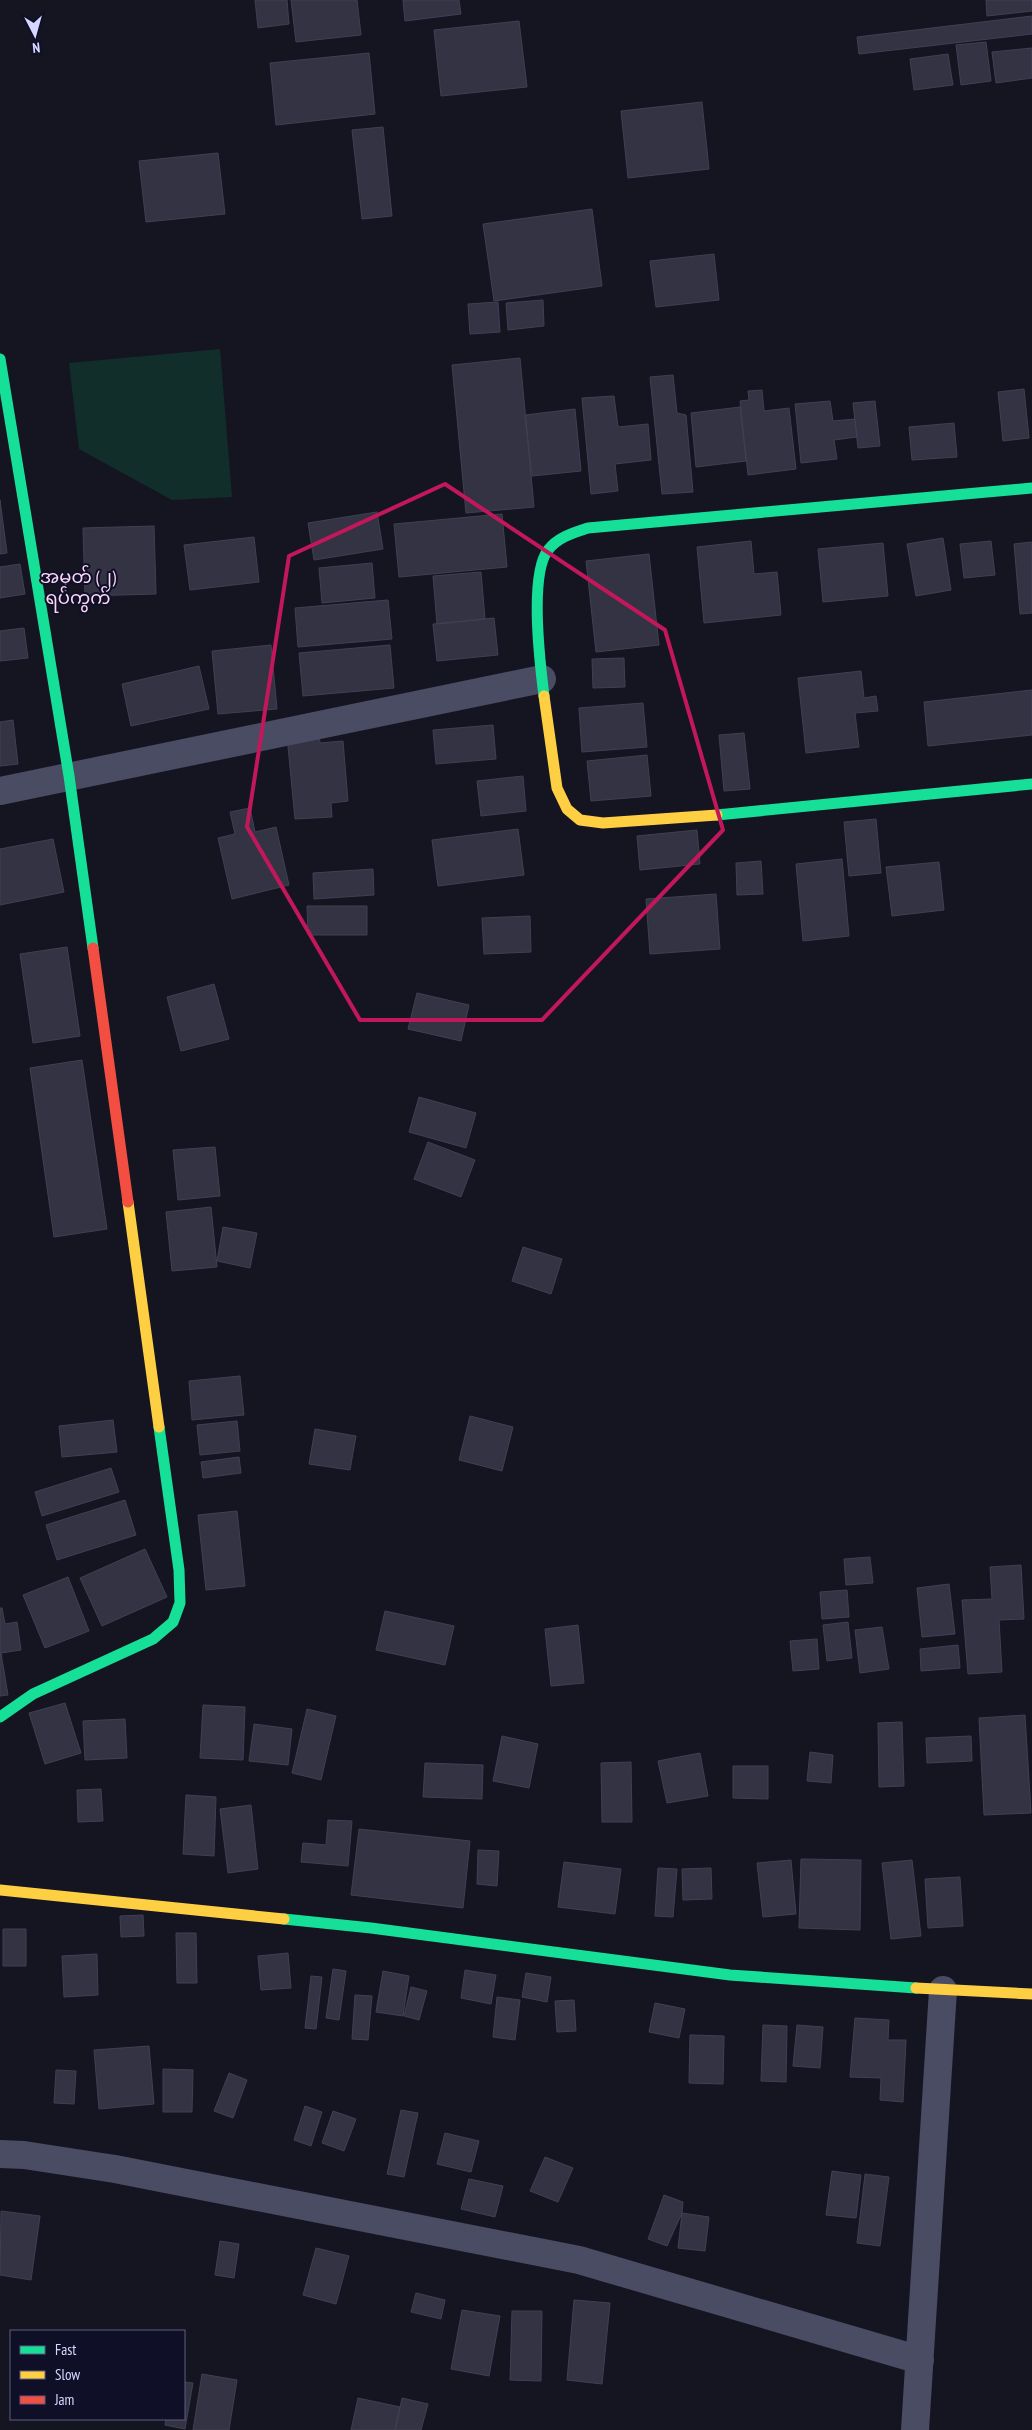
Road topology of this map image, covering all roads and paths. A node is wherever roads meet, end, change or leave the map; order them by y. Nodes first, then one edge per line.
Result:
1 (0, 359) edge
2 (1032, 488) edge
3 (542, 679) junction
4 (69, 776) junction
5 (1032, 784) edge
6 (0, 791) edge
7 (0, 1717) edge
8 (0, 1890) edge
9 (943, 1990) junction
10 (1032, 1994) edge
11 (0, 2154) edge
12 (920, 2360) junction
13 (916, 2430) edge

1 - 4 street
2 - 3 street
3 - 4 street
3 - 5 street
4 - 6 street
4 - 7 street
8 - 9 street
9 - 10 street
9 - 12 street
11 - 12 street
12 - 13 street

